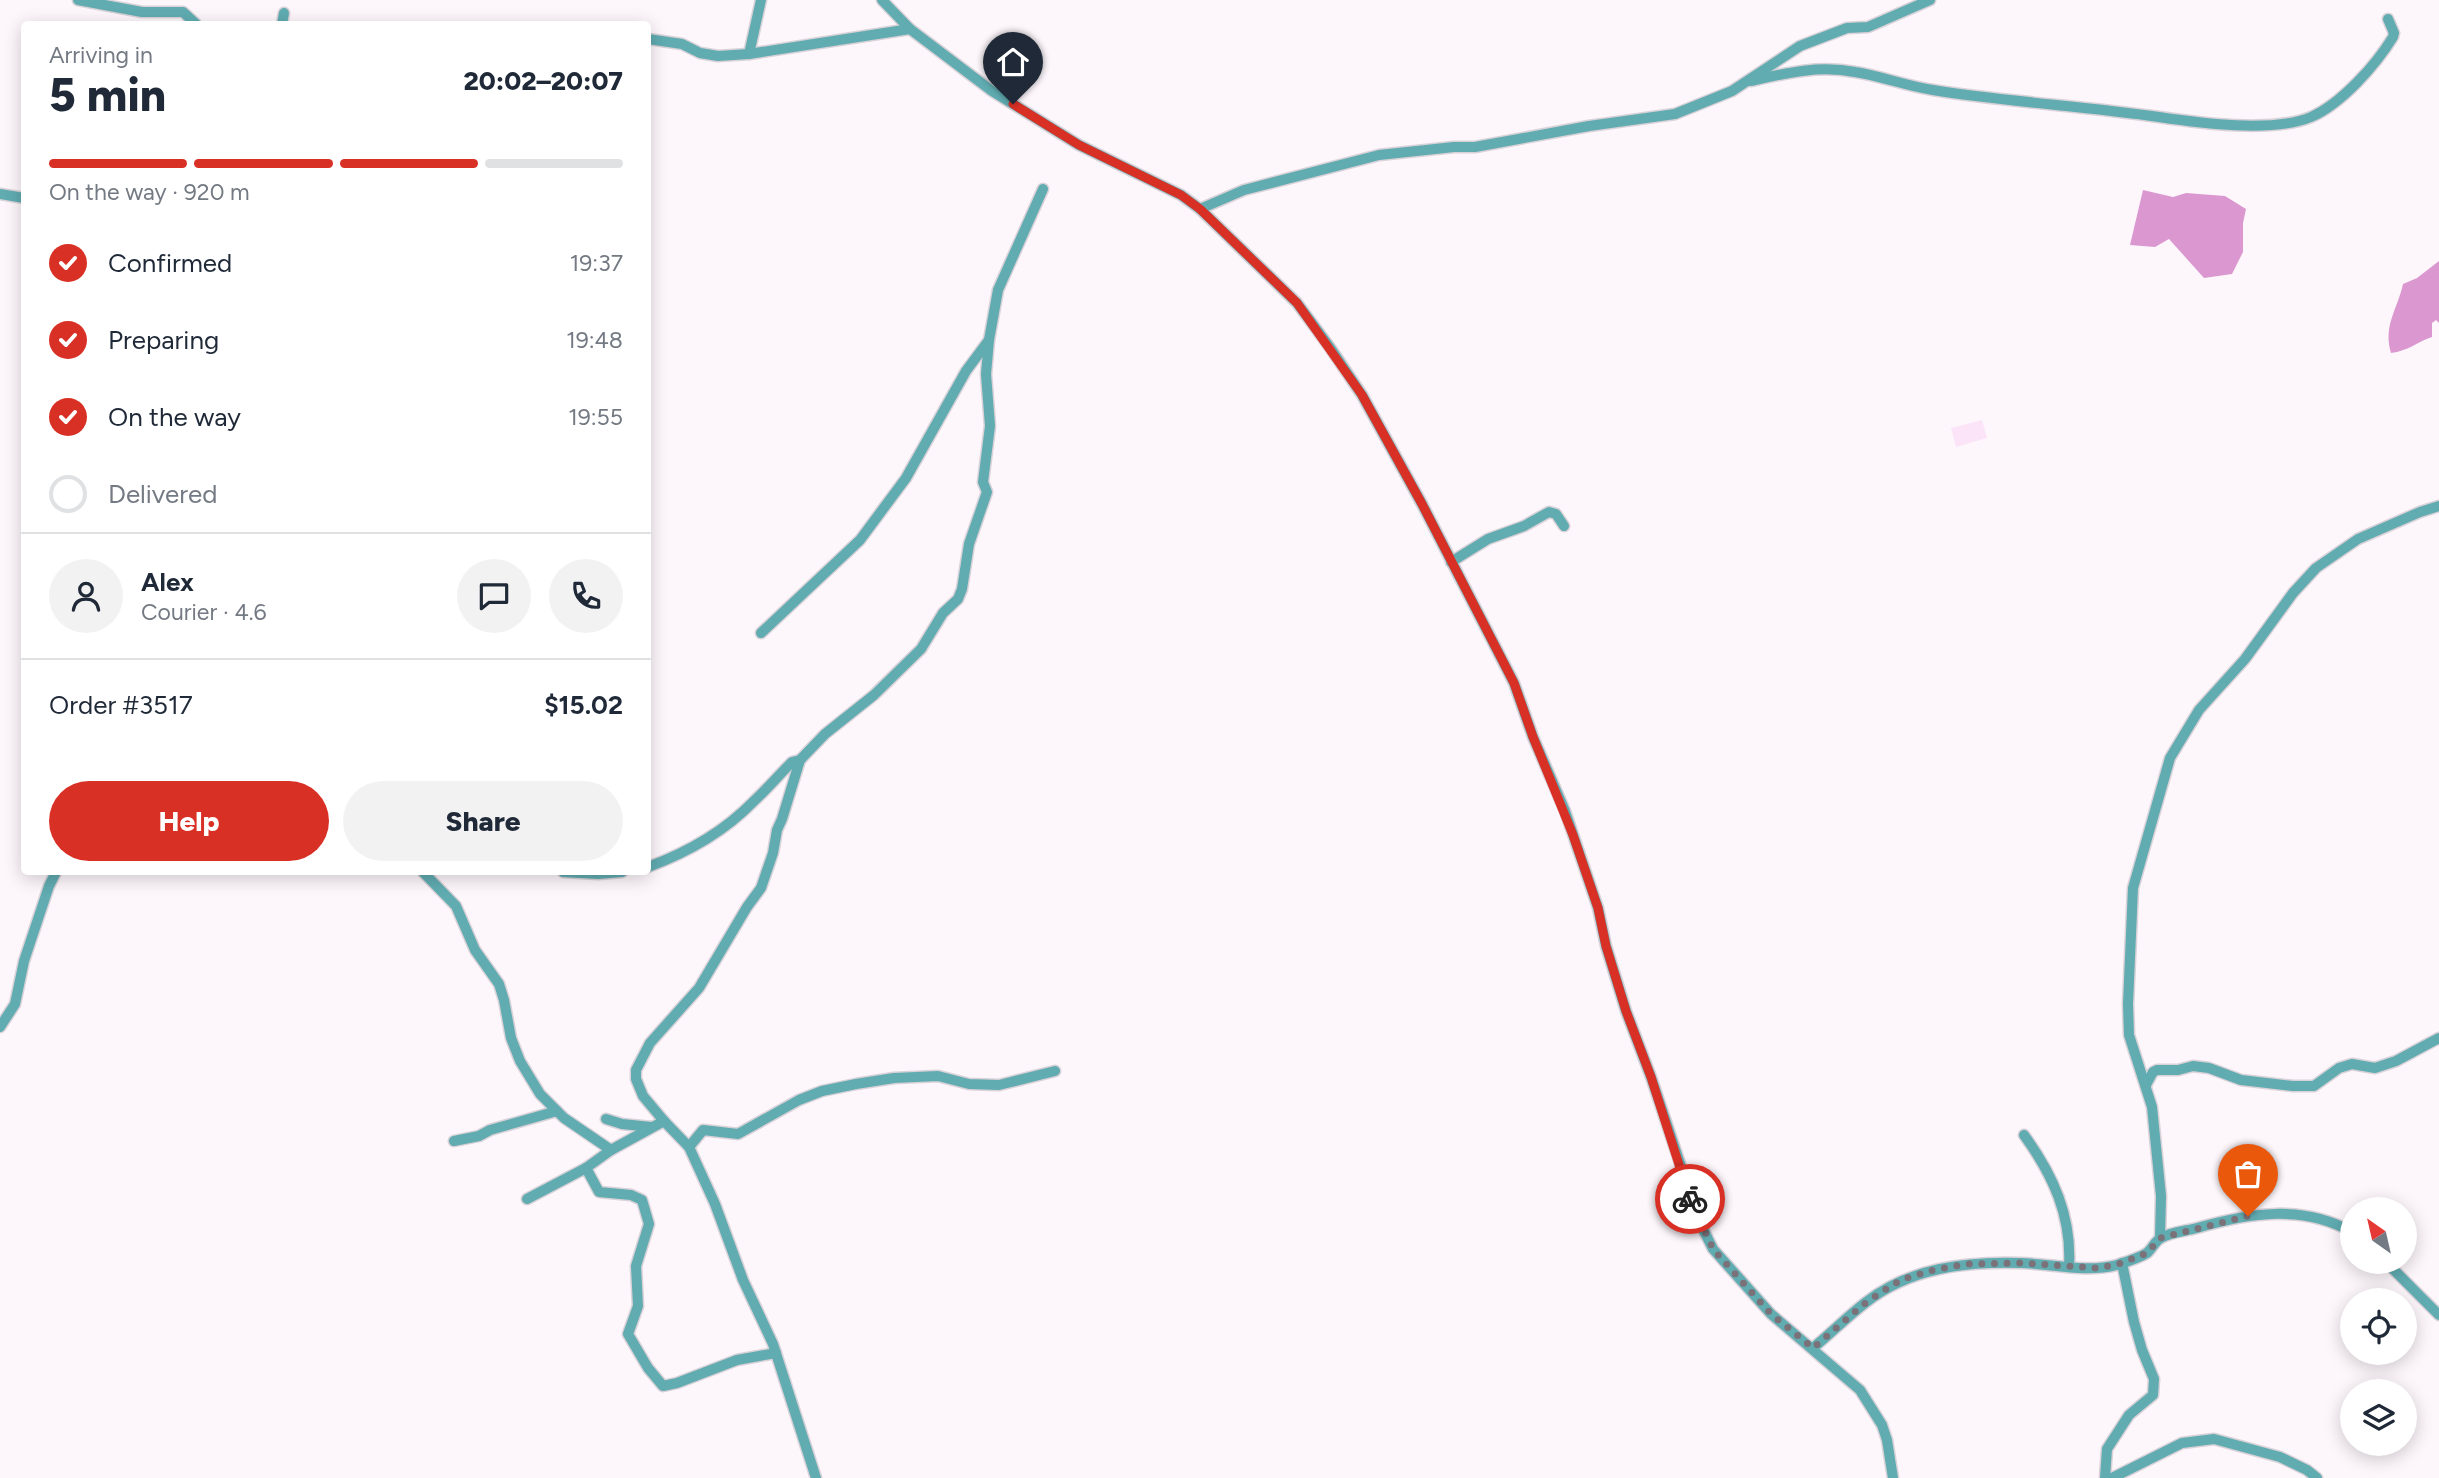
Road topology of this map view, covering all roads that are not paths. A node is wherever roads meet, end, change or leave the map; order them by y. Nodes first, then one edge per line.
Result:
1 (78, 0) edge
2 (761, 0) edge
3 (882, 0) edge
4 (1930, 0) edge
5 (284, 13) dead end
6 (2388, 19) dead end
7 (193, 21) edge
8 (283, 21) edge
9 (910, 29) junction
10 (651, 39) edge
11 (749, 54) junction
12 (1744, 83) junction
13 (1043, 189) dead end
14 (0, 194) edge
15 (21, 198) edge
16 (1200, 209) junction
17 (989, 340) junction
18 (2439, 506) edge
19 (1564, 526) dead end
20 (1451, 562) junction
21 (761, 633) dead end
22 (800, 760) junction
23 (651, 866) edge
24 (54, 875) edge
25 (426, 875) edge
26 (0, 1027) edge
27 (2439, 1038) edge
28 (1055, 1071) dead end
29 (2146, 1085) junction
30 (557, 1111) junction
31 (606, 1119) dead end
32 (664, 1121) junction
33 (651, 1127) junction
34 (2024, 1135) dead end
35 (454, 1141) dead end
36 (689, 1147) junction
37 (611, 1150) junction
38 (586, 1168) junction
39 (527, 1199) dead end
40 (2340, 1227) edge
41 (2160, 1238) junction
42 (2122, 1263) junction
43 (2069, 1267) junction
44 (2398, 1274) edge
45 (2439, 1315) edge
46 (1813, 1348) junction
47 (776, 1353) junction
48 (816, 1478) edge
49 (1893, 1478) edge
50 (2105, 1478) edge
51 (2112, 1478) edge
52 (2317, 1478) edge

1 - 7 street
2 - 11 street
3 - 9 street
4 - 12 street
5 - 8 street
6 - 12 street
9 - 11 street
9 - 16 street
10 - 11 street
12 - 16 street
13 - 17 street
14 - 15 street
16 - 20 street
17 - 21 street
17 - 22 street
18 - 29 street
19 - 20 street
20 - 46 street
22 - 23 street
22 - 32 street
24 - 26 street
25 - 30 street
27 - 29 street
28 - 36 street
29 - 41 street
30 - 35 street
30 - 37 street
31 - 33 street
32 - 33 street
32 - 36 street
33 - 37 street
34 - 43 street
36 - 47 street
37 - 38 street
38 - 39 street
38 - 47 street
40 - 41 street
41 - 42 street
42 - 43 street
42 - 50 street
43 - 46 street
44 - 45 street
46 - 49 street
47 - 48 street
51 - 52 street

